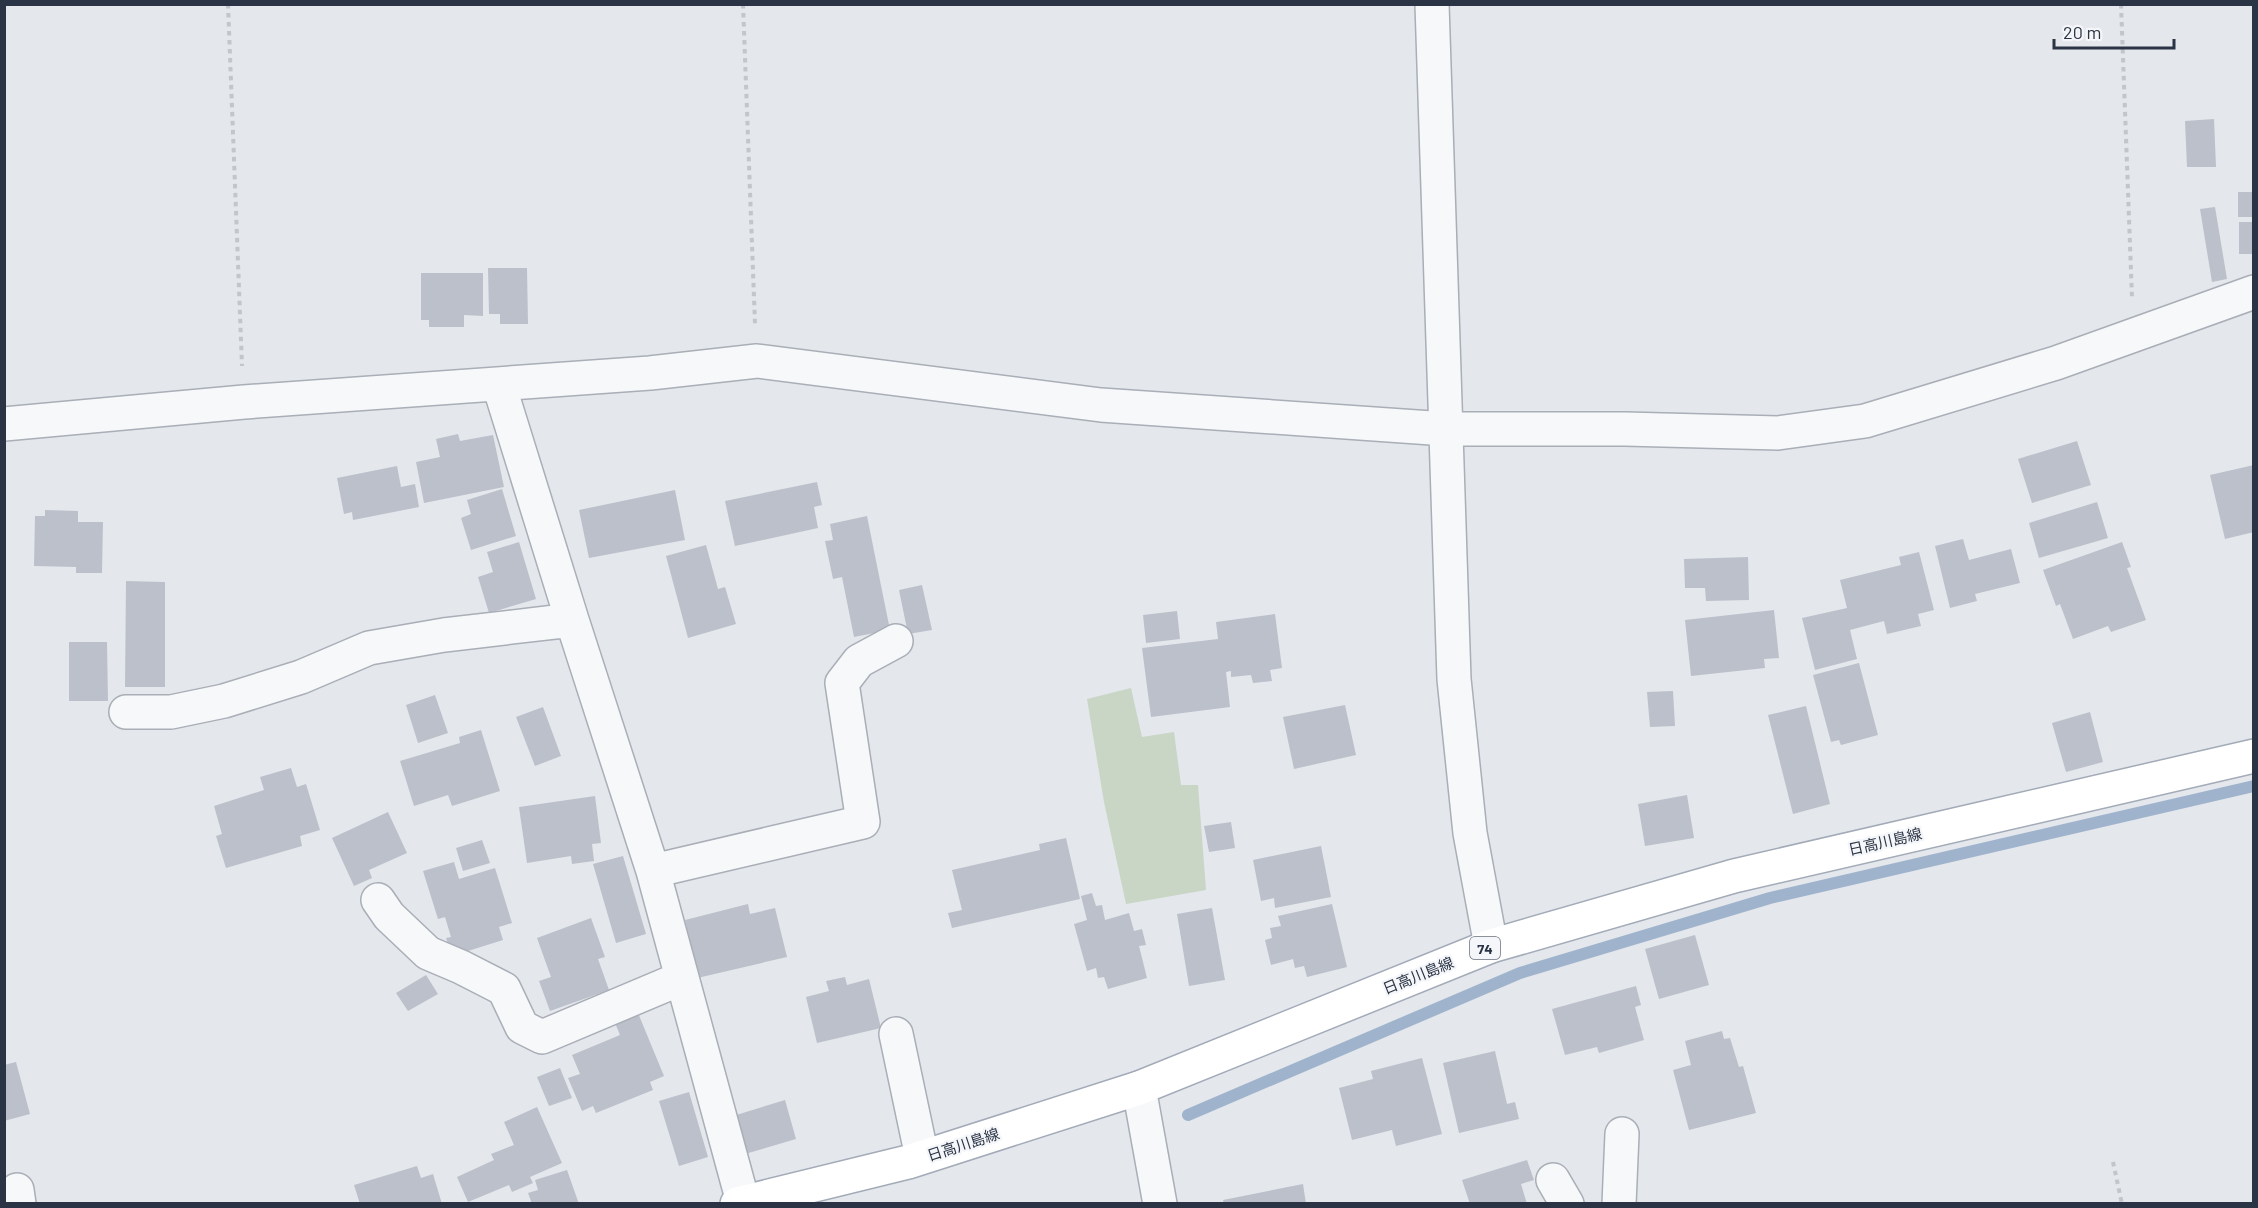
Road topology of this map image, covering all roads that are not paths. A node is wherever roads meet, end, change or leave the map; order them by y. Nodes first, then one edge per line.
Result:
1 (1432, 4) edge
2 (2253, 292) edge
3 (499, 385) junction
4 (4, 424) edge
5 (1446, 429) junction
6 (572, 620) junction
7 (896, 641) dead end
8 (126, 712) dead end
9 (2253, 756) edge
10 (653, 871) junction
11 (378, 900) dead end
12 (1491, 946) junction
13 (682, 978) junction
14 (896, 1034) dead end
15 (1138, 1088) junction
16 (1622, 1134) dead end
17 (922, 1157) junction
18 (740, 1203) edge
19 (1160, 1203) edge
20 (1619, 1203) edge

1 - 5 street
2 - 5 street
3 - 4 street
3 - 5 street
3 - 6 street
5 - 12 street
6 - 8 street
6 - 10 street
7 - 10 street
9 - 12 main road, 日高川島線 / 74
10 - 13 street
11 - 13 street
12 - 15 main road, 日高川島線 / 74
13 - 18 street
14 - 17 street
15 - 17 main road, 日高川島線 / 74
15 - 19 street
16 - 20 street
17 - 18 main road, 日高川島線 / 74

